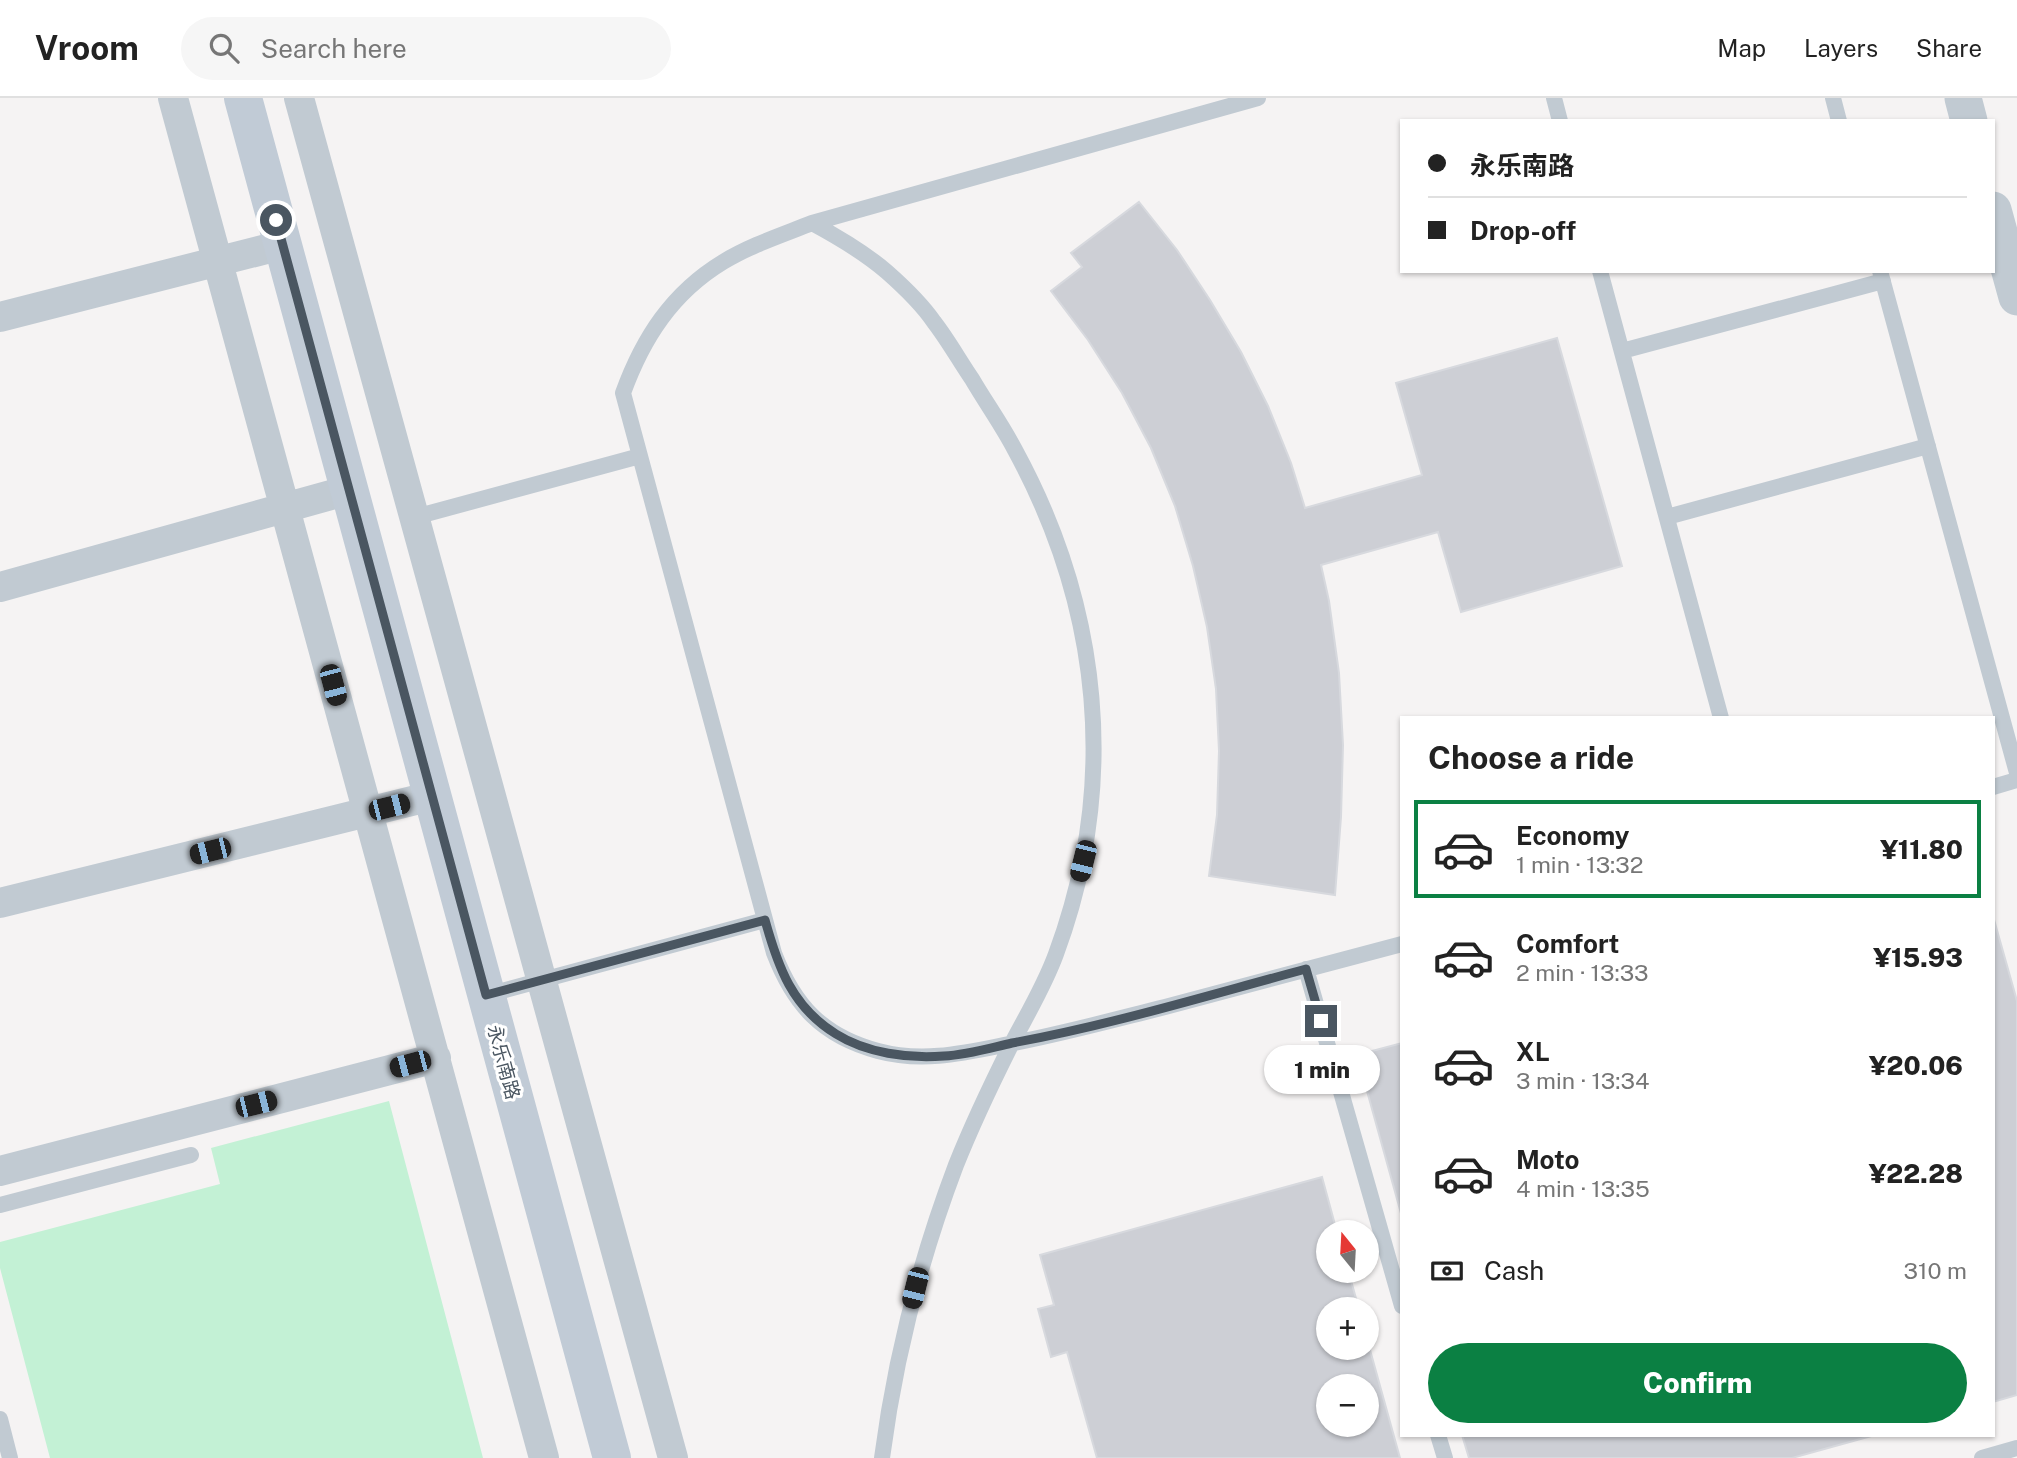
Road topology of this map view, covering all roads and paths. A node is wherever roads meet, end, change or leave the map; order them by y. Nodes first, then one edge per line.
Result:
1 (173, 98) edge
2 (243, 98) edge
3 (299, 98) edge
4 (1258, 98) edge
5 (1554, 98) edge
6 (1833, 98) edge
7 (1962, 98) edge
8 (1559, 119) edge
9 (1838, 119) edge
10 (1968, 119) edge
11 (1995, 217) edge
12 (812, 223) junction
13 (282, 245) junction
14 (217, 261) junction
15 (1601, 273) edge
16 (1882, 276) edge
17 (2017, 297) edge
18 (0, 317) edge
19 (1622, 351) junction
20 (1928, 446) junction
21 (640, 456) junction
22 (349, 490) junction
23 (285, 508) junction
24 (415, 517) junction
25 (1667, 517) junction
26 (0, 587) edge
27 (1720, 716) edge
28 (2017, 773) edge
29 (2017, 780) edge
30 (1995, 786) edge
31 (432, 796) junction
32 (368, 812) junction
33 (0, 903) edge
34 (765, 920) junction
35 (1400, 945) edge
36 (1306, 969) junction
37 (542, 981) junction
38 (486, 995) junction
39 (1012, 1043) junction
40 (436, 1058) junction
41 (191, 1154) dead end
42 (0, 1171) edge
43 (0, 1205) edge
44 (1400, 1299) edge
45 (0, 1419) edge
46 (1439, 1437) edge
47 (2017, 1448) edge
48 (10, 1458) edge
49 (544, 1458) edge
50 (612, 1458) edge
51 (673, 1458) edge
52 (882, 1458) edge
53 (1445, 1458) edge
54 (1982, 1458) edge

1 - 14 street
2 - 13 main road, 永乐南路
3 - 24 street
4 - 12 lane
5 - 8 lane
6 - 9 lane
7 - 10 street
11 - 17 street
12 - 21 lane
12 - 39 lane
13 - 14 street
13 - 22 main road, 永乐南路
14 - 18 street
14 - 23 street
15 - 19 lane
16 - 19 lane
16 - 20 lane
19 - 25 lane
20 - 25 lane
20 - 28 lane
21 - 24 lane
21 - 34 lane
22 - 23 street
22 - 31 main road, 永乐南路
23 - 26 street
23 - 32 street
24 - 37 street
25 - 27 lane
29 - 30 lane
31 - 32 street
31 - 38 main road, 永乐南路
32 - 33 street
32 - 40 street
34 - 37 lane
34 - 39 lane
35 - 36 lane
36 - 39 lane
36 - 44 lane
37 - 38 lane
37 - 51 street
38 - 50 main road, 永乐南路
39 - 52 lane
40 - 42 street
40 - 49 street
41 - 43 lane
45 - 48 lane
46 - 53 lane
47 - 54 lane

